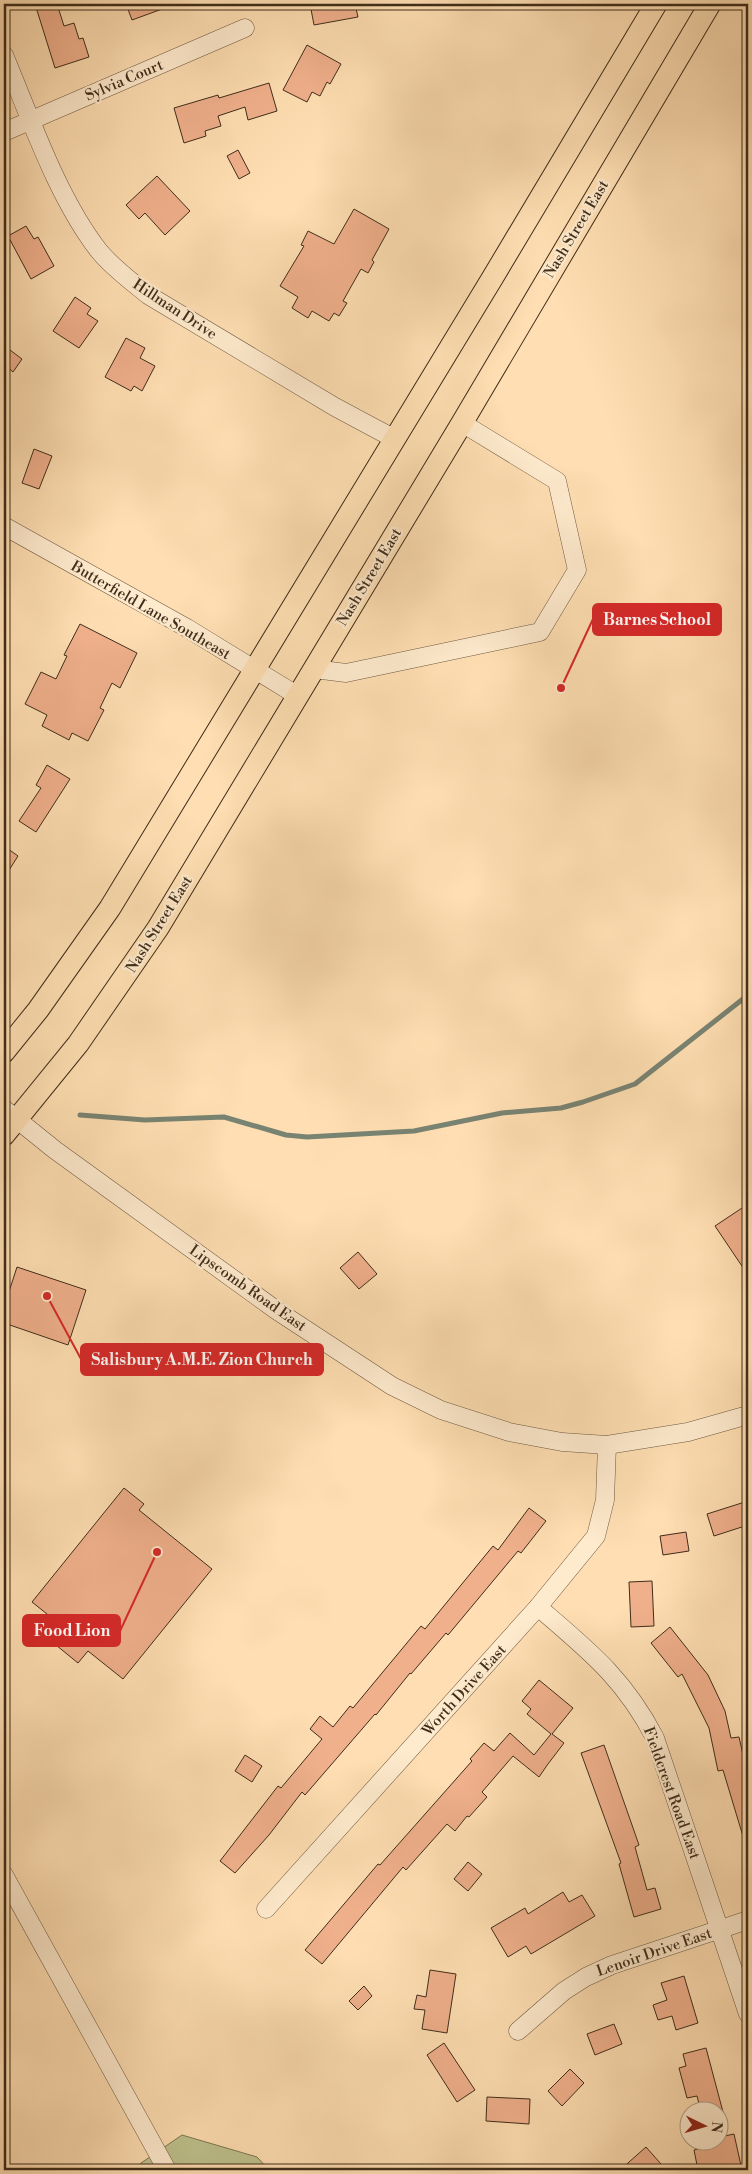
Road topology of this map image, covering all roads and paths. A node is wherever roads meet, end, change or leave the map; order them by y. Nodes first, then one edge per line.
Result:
1 (656, 4) edge
2 (710, 4) edge
3 (245, 28) dead end
4 (4, 55) edge
5 (31, 120) junction
6 (4, 132) edge
7 (462, 423) junction
8 (393, 438) junction
9 (4, 526) edge
10 (314, 669) junction
11 (255, 670) junction
12 (298, 696) junction
13 (4, 1052) edge
14 (11, 1114) edge
15 (4, 1135) edge
16 (748, 1415) edge
17 (607, 1445) junction
18 (538, 1607) junction
19 (4, 1875) edge
20 (266, 1909) dead end
21 (748, 1920) edge
22 (720, 1930) junction
23 (748, 2014) edge
24 (518, 2031) dead end
25 (167, 2170) edge

1 - 8 main road
2 - 7 main road, Nash Street East
3 - 5 street, Sylvia Court
4 - 5 street, Hillman Drive
5 - 6 street, Sylvia Court
5 - 8 street, Hillman Drive
7 - 10 main road, Nash Street East
7 - 10 street
8 - 11 main road
9 - 11 street, Butterfield Lane Southeast
10 - 12 main road, Nash Street East
11 - 12 street, Butterfield Lane Southeast
11 - 13 main road
12 - 14 main road, Nash Street East
14 - 15 main road, Nash Street East
14 - 17 street, Lipscomb Road East
16 - 17 street, Lipscomb Road East
17 - 18 street, Worth Drive East
18 - 20 street, Worth Drive East
18 - 22 street, Fieldcrest Road East
19 - 25 street
21 - 22 street, Lenoir Drive East
22 - 23 street, Fieldcrest Road East
22 - 24 street, Lenoir Drive East

